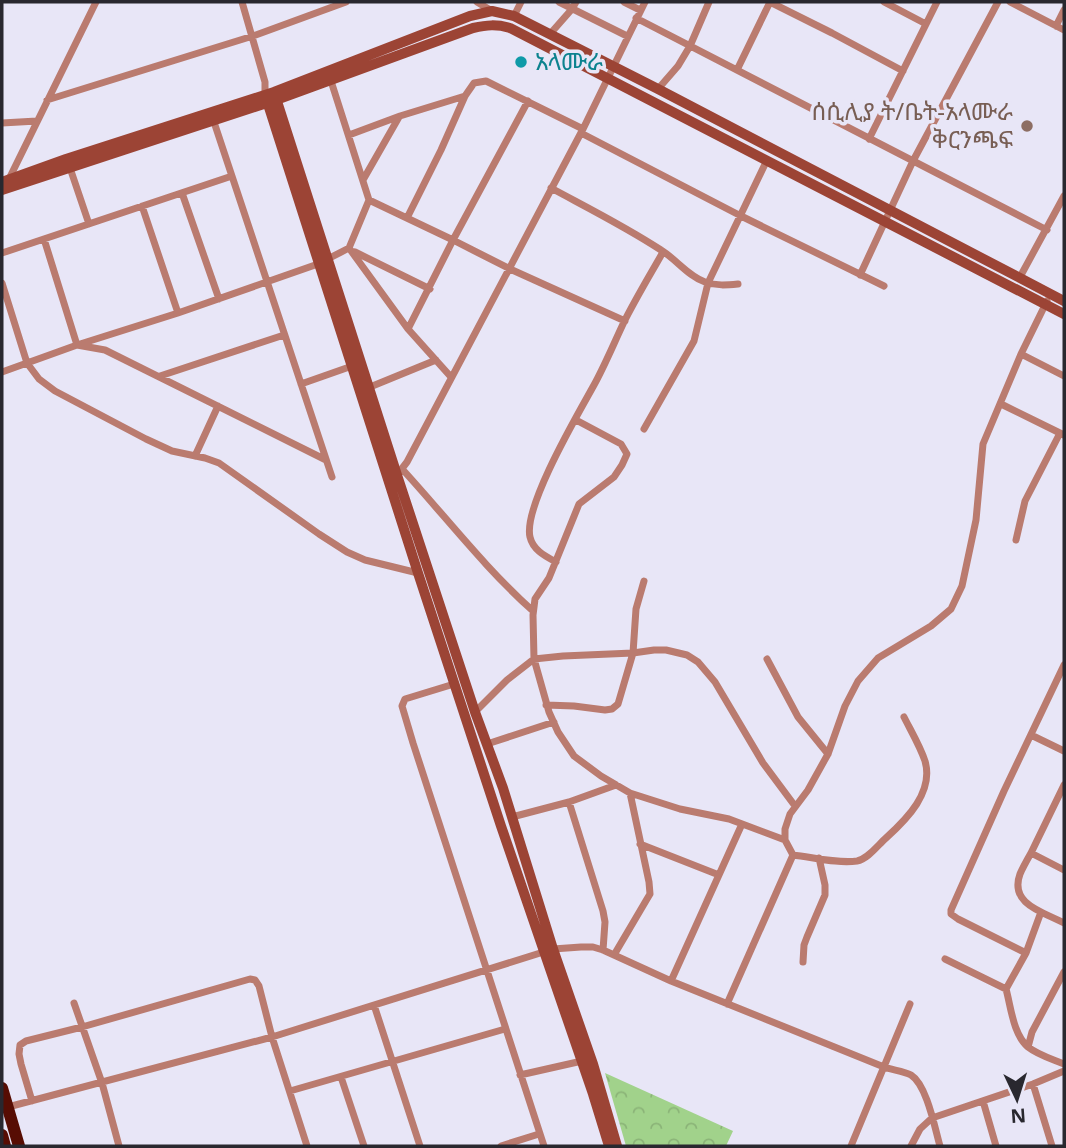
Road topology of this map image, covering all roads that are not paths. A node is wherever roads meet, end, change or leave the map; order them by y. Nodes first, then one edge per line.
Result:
1 (96, 2) edge
2 (243, 2) edge
3 (346, 2) edge
4 (521, 2) edge
5 (559, 2) edge
6 (624, 2) edge
7 (645, 2) edge
8 (709, 2) edge
9 (770, 2) edge
10 (884, 2) edge
11 (937, 2) edge
12 (998, 2) edge
13 (1010, 2) edge
14 (484, 5) edge
15 (574, 5) edge
16 (640, 10) junction
17 (1064, 10) edge
18 (514, 16) junction
19 (636, 18) junction
20 (926, 24) junction
21 (1056, 26) junction
22 (1064, 30) edge
23 (550, 34) junction
24 (253, 36) junction
25 (627, 36) junction
26 (690, 46) junction
27 (613, 67) junction
28 (737, 70) junction
29 (903, 71) junction
30 (608, 79) junction
31 (331, 81) junction
32 (658, 89) junction
33 (465, 96) junction
34 (271, 97) junction
35 (47, 100) junction
36 (528, 101) junction
37 (212, 116) junction
38 (400, 116) junction
39 (37, 121) junction
40 (2, 123) edge
41 (582, 131) junction
42 (349, 135) junction
43 (869, 139) junction
44 (767, 160) junction
45 (913, 161) junction
46 (68, 163) junction
47 (232, 176) junction
48 (5, 180) edge
49 (363, 180) junction
50 (551, 188) junction
51 (2, 190) edge
52 (182, 193) junction
53 (1064, 196) edge
54 (369, 200) junction
55 (142, 206) junction
56 (890, 210) junction
57 (741, 216) junction
58 (407, 218) junction
59 (884, 220) junction
60 (89, 224) junction
61 (1046, 230) junction
62 (44, 239) junction
63 (453, 240) junction
64 (351, 249) junction
65 (663, 252) junction
66 (2, 253) edge
67 (329, 259) junction
68 (318, 264) junction
69 (510, 269) junction
70 (860, 275) junction
71 (1020, 277) junction
72 (2, 283) edge
73 (267, 283) junction
74 (708, 284) junction
75 (738, 284) dead end
76 (884, 286) dead end
77 (430, 289) junction
78 (1050, 294) junction
79 (219, 299) junction
80 (1064, 301) edge
81 (1045, 304) junction
82 (178, 313) junction
83 (1064, 314) edge
84 (625, 321) junction
85 (408, 329) junction
86 (284, 335) junction
87 (77, 345) junction
88 (1021, 354) junction
89 (436, 360) junction
90 (27, 363) junction
91 (362, 363) junction
92 (351, 367) junction
93 (4, 369) edge
94 (160, 376) junction
95 (1064, 376) edge
96 (451, 377) junction
97 (301, 384) junction
98 (370, 387) junction
99 (1001, 404) junction
100 (218, 406) junction
101 (576, 420) junction
102 (644, 429) dead end
103 (1062, 434) edge
104 (195, 456) junction
105 (326, 460) junction
106 (400, 472) junction
107 (332, 477) dead end
108 (1016, 540) dead end
109 (556, 562) junction
110 (418, 573) junction
111 (644, 581) dead end
112 (533, 611) junction
113 (633, 653) junction
114 (534, 659) junction
115 (767, 659) dead end
116 (1064, 665) edge
117 (454, 684) junction
118 (546, 705) junction
119 (475, 712) junction
120 (904, 717) dead end
121 (554, 722) junction
122 (1031, 735) junction
123 (487, 744) junction
124 (1064, 751) edge
125 (828, 754) junction
126 (616, 785) junction
127 (1064, 785) edge
128 (629, 793) junction
129 (569, 802) junction
130 (795, 806) junction
131 (512, 817) junction
132 (742, 824) junction
133 (785, 840) junction
134 (640, 844) junction
135 (1031, 853) junction
136 (793, 855) junction
137 (819, 858) junction
138 (1064, 870) edge
139 (719, 876) junction
140 (1041, 912) junction
141 (1064, 923) edge
142 (603, 950) junction
143 (548, 951) junction
144 (1026, 953) junction
145 (614, 955) junction
146 (945, 959) dead end
147 (803, 962) dead end
148 (487, 969) junction
149 (1064, 972) edge
150 (671, 981) junction
151 (1006, 989) junction
152 (74, 1003) dead end
153 (727, 1004) junction
154 (910, 1004) dead end
155 (374, 1005) junction
156 (82, 1027) junction
157 (505, 1029) junction
158 (272, 1037) junction
159 (1028, 1047) junction
160 (393, 1060) junction
161 (587, 1062) junction
162 (1064, 1064) edge
163 (884, 1067) junction
164 (1064, 1071) edge
165 (520, 1075) junction
166 (341, 1077) junction
167 (102, 1083) junction
168 (1033, 1084) junction
169 (2, 1088) edge
170 (290, 1091) junction
171 (32, 1101) junction
172 (983, 1101) junction
173 (8, 1107) junction
174 (932, 1118) junction
175 (539, 1134) junction
176 (2, 1135) edge
177 (5, 1146) edge
178 (19, 1146) edge
179 (120, 1146) edge
180 (307, 1146) edge
181 (364, 1146) edge
182 (420, 1146) edge
183 (501, 1146) edge
184 (544, 1146) edge
185 (608, 1146) edge
186 (617, 1146) edge
187 (850, 1146) edge
188 (911, 1146) edge
189 (940, 1146) edge
190 (996, 1146) edge
191 (1052, 1146) edge

1 - 35 street
2 - 24 street
3 - 24 street
4 - 18 street
5 - 15 street
6 - 16 street
7 - 16 street
8 - 26 street
9 - 28 street
9 - 29 street
10 - 20 street
11 - 20 street
12 - 45 street
13 - 21 street
14 - 18 main road
14 - 34 main road
15 - 23 street
15 - 25 street
16 - 19 street
17 - 21 street
18 - 23 main road
19 - 25 street
19 - 26 street
20 - 29 street
21 - 22 street
23 - 27 main road
24 - 34 street
24 - 35 street
25 - 27 street
26 - 28 street
26 - 32 street
27 - 30 street
27 - 32 main road
28 - 43 street
29 - 43 street
30 - 31 main road
30 - 41 street
30 - 44 main road
31 - 34 main road
31 - 42 street
32 - 56 main road
33 - 36 street
33 - 38 street
33 - 58 street
34 - 37 main road
34 - 67 main road
34 - 68 main road
35 - 39 street
36 - 41 street
36 - 63 street
37 - 46 main road
37 - 47 street
38 - 42 street
38 - 49 street
39 - 40 street
39 - 48 street
41 - 50 street
41 - 57 street
42 - 49 street
43 - 45 street
44 - 57 street
44 - 59 main road
45 - 56 street
45 - 61 street
46 - 48 main road
46 - 51 main road
46 - 60 street
47 - 52 street
47 - 73 street
49 - 54 street
50 - 65 street
50 - 69 street
52 - 55 street
52 - 79 street
53 - 61 street
54 - 58 street
54 - 64 street
55 - 60 street
55 - 82 street
56 - 59 street
56 - 71 main road
57 - 70 street
57 - 74 street
58 - 63 street
59 - 70 street
59 - 81 main road
60 - 62 street
61 - 71 street
62 - 66 street
62 - 87 street
63 - 69 street
63 - 77 street
64 - 67 street
64 - 77 street
64 - 85 street
65 - 74 street
65 - 84 street
67 - 68 street
67 - 91 main road
68 - 73 street
68 - 92 main road
69 - 84 street
69 - 96 street
70 - 76 street
71 - 78 main road
72 - 90 street
73 - 79 street
73 - 86 street
74 - 75 street
74 - 102 street
77 - 85 street
78 - 80 main road
78 - 81 street
79 - 82 street
81 - 83 main road
81 - 88 street
82 - 87 street
84 - 101 street
85 - 89 street
86 - 94 street
86 - 97 street
87 - 90 street
87 - 94 street
88 - 95 street
88 - 99 street
89 - 96 street
89 - 98 street
90 - 93 street
90 - 104 street
91 - 92 street
91 - 98 main road
92 - 97 street
92 - 110 main road
94 - 100 street
96 - 106 street
97 - 105 street
98 - 106 main road
99 - 103 street
99 - 125 street
100 - 104 street
100 - 105 street
101 - 109 street
101 - 109 street
103 - 108 street
104 - 110 street
105 - 107 street
106 - 112 street
106 - 119 main road
109 - 112 street
110 - 117 main road
111 - 113 street
112 - 114 street
113 - 114 street
113 - 118 street
113 - 130 street
114 - 118 street
114 - 119 street
115 - 125 street
116 - 122 street
117 - 143 main road
117 - 148 street
118 - 121 street
119 - 123 main road
120 - 137 street
121 - 123 street
121 - 126 street
122 - 124 street
122 - 144 street
123 - 131 main road
125 - 130 street
126 - 128 street
126 - 129 street
127 - 135 street
128 - 132 street
128 - 134 street
129 - 131 street
129 - 142 street
130 - 133 street
131 - 143 main road
132 - 133 street
132 - 139 street
133 - 136 street
134 - 139 street
134 - 145 street
135 - 138 street
135 - 140 street
136 - 137 street
136 - 153 street
137 - 147 street
139 - 150 street
140 - 141 street
140 - 144 street
142 - 143 street
142 - 145 street
143 - 148 street
143 - 161 main road
144 - 151 street
145 - 150 street
146 - 151 street
148 - 155 street
148 - 157 street
149 - 159 street
150 - 153 street
151 - 159 street
152 - 156 street
153 - 163 street
154 - 163 street
155 - 158 street
155 - 160 street
156 - 158 street
156 - 167 street
156 - 171 street
157 - 160 street
157 - 165 street
158 - 167 street
158 - 170 street
159 - 162 street
160 - 166 street
160 - 182 street
161 - 165 street
161 - 185 main road
161 - 186 main road
163 - 174 street
163 - 187 street
164 - 168 street
165 - 175 street
166 - 170 street
166 - 181 street
167 - 171 street
167 - 179 street
168 - 172 street
168 - 191 street
169 - 173 highway
170 - 180 street
171 - 173 street
172 - 174 street
172 - 190 street
173 - 178 highway
174 - 188 street
174 - 189 street
175 - 183 street
175 - 184 street
176 - 177 highway

